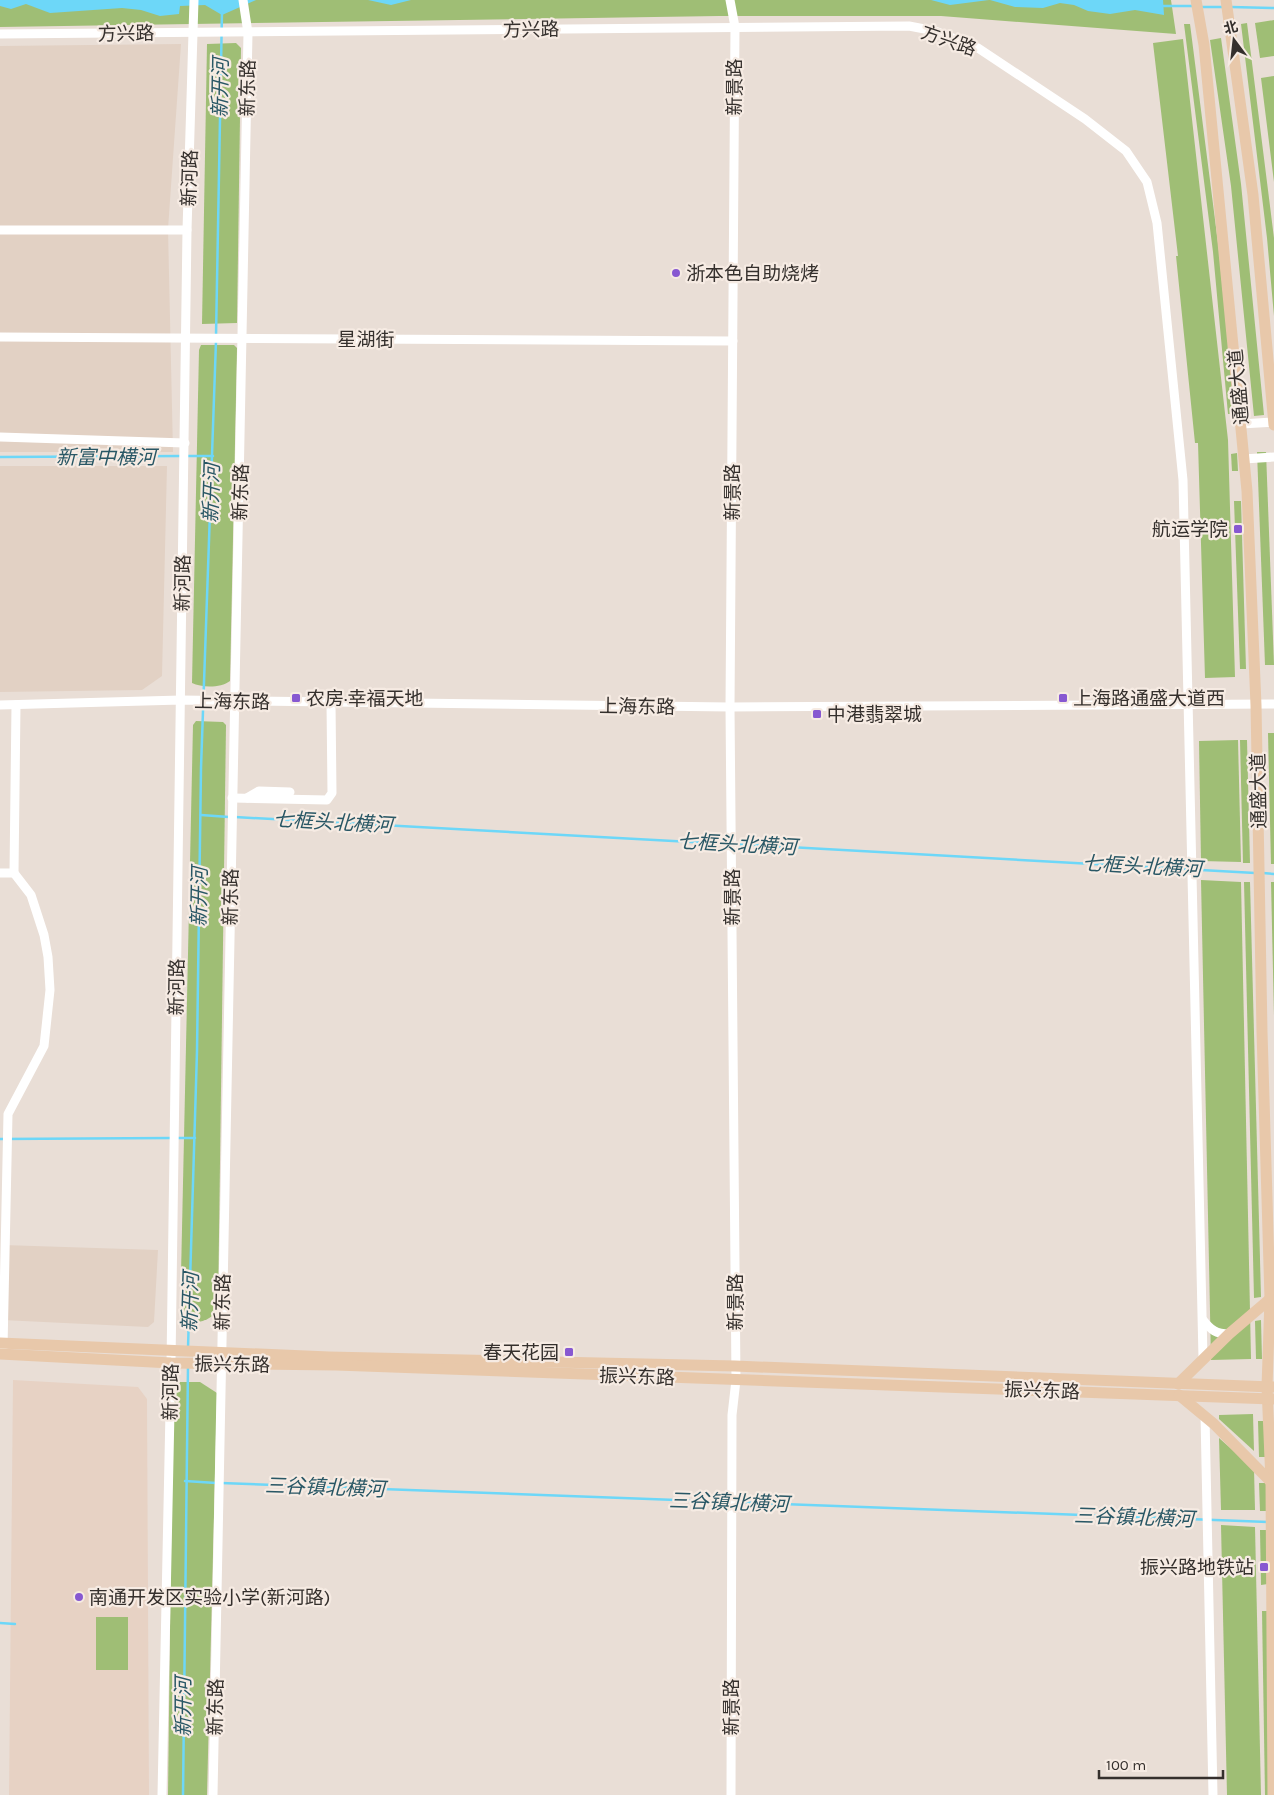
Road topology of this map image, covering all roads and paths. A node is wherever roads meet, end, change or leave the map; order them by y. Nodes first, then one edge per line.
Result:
1 (194, 0) edge
2 (243, 0) edge
3 (730, 0) edge
4 (1196, 0) edge
5 (1226, 0) edge
6 (735, 27) junction
7 (192, 32) junction
8 (248, 33) junction
9 (0, 34) edge
10 (0, 230) edge
11 (187, 230) junction
12 (186, 336) junction
13 (0, 337) edge
14 (241, 338) junction
15 (732, 341) junction
16 (1274, 423) edge
17 (1241, 424) junction
18 (0, 437) edge
19 (185, 447) junction
20 (1274, 457) edge
21 (1244, 459) junction
22 (181, 700) junction
23 (234, 702) junction
24 (331, 702) junction
25 (1188, 704) junction
26 (1274, 704) edge
27 (0, 705) edge
28 (16, 705) junction
29 (1256, 705) junction
30 (730, 707) junction
31 (290, 792) dead end
32 (246, 798) junction
33 (232, 802) junction
34 (0, 873) edge
35 (14, 873) junction
36 (1272, 1298) edge
37 (1202, 1320) junction
38 (1229, 1334) junction
39 (1, 1348) edge
40 (175, 1350) junction
41 (221, 1351) junction
42 (1203, 1358) junction
43 (176, 1363) junction
44 (222, 1364) junction
45 (735, 1366) junction
46 (736, 1380) junction
47 (1178, 1389) junction
48 (1271, 1393) edge
49 (1205, 1416) junction
50 (1271, 1482) junction
51 (162, 1795) edge
52 (213, 1795) edge
53 (731, 1795) edge
54 (1213, 1795) edge
55 (1273, 1795) edge

1 - 7 street, 新河路
2 - 8 street, 新东路
3 - 6 street, 新景路
4 - 17 main road, 通盛大道
5 - 16 main road, 通盛大道
6 - 8 street, 方兴路
6 - 15 street, 新景路
6 - 25 street, 方兴路
7 - 8 street, 方兴路
7 - 9 street, 方兴路
7 - 11 street, 新河路
8 - 14 street, 新东路
10 - 11 street
11 - 12 street, 新河路
12 - 13 street, 星湖街
12 - 14 street, 星湖街
12 - 19 street, 新河路
14 - 15 street, 星湖街
14 - 23 street, 新东路
15 - 30 street, 新景路
16 - 17 street
17 - 21 main road, 通盛大道
18 - 19 street
19 - 22 street, 新河路
20 - 21 street
21 - 29 main road, 通盛大道
22 - 23 street, 上海东路
22 - 28 street, 上海东路
22 - 40 street, 新河路
23 - 24 street, 上海东路
23 - 33 street, 新东路
24 - 30 street, 上海东路
24 - 32 street
25 - 29 street, 上海东路
25 - 30 street, 上海东路
25 - 37 street, 方兴路
26 - 29 street, 上海东路
27 - 28 street, 上海东路
28 - 35 street
29 - 36 main road, 通盛大道
30 - 45 street, 新景路
31 - 32 street
32 - 33 street
33 - 41 street, 新东路
34 - 35 street
35 - 39 street
36 - 38 main road
36 - 48 main road, 通盛大道
37 - 38 street
37 - 42 street, 方兴路
38 - 42 main road
39 - 40 main road, 振兴东路
39 - 43 main road, 振兴东路
40 - 41 main road, 振兴东路
40 - 43 street, 新河路
41 - 44 street, 新东路
41 - 45 main road, 振兴东路
42 - 47 main road
43 - 44 main road, 振兴东路
43 - 51 street, 新河路
44 - 46 main road, 振兴东路
44 - 52 street, 新东路
45 - 46 street, 新景路
45 - 47 main road, 振兴东路
46 - 47 main road, 振兴东路
46 - 53 street, 新景路
47 - 48 main road, 振兴东路
47 - 49 main road
48 - 50 main road, 通盛大道
49 - 50 main road
49 - 54 street
50 - 55 main road, 通盛大道

